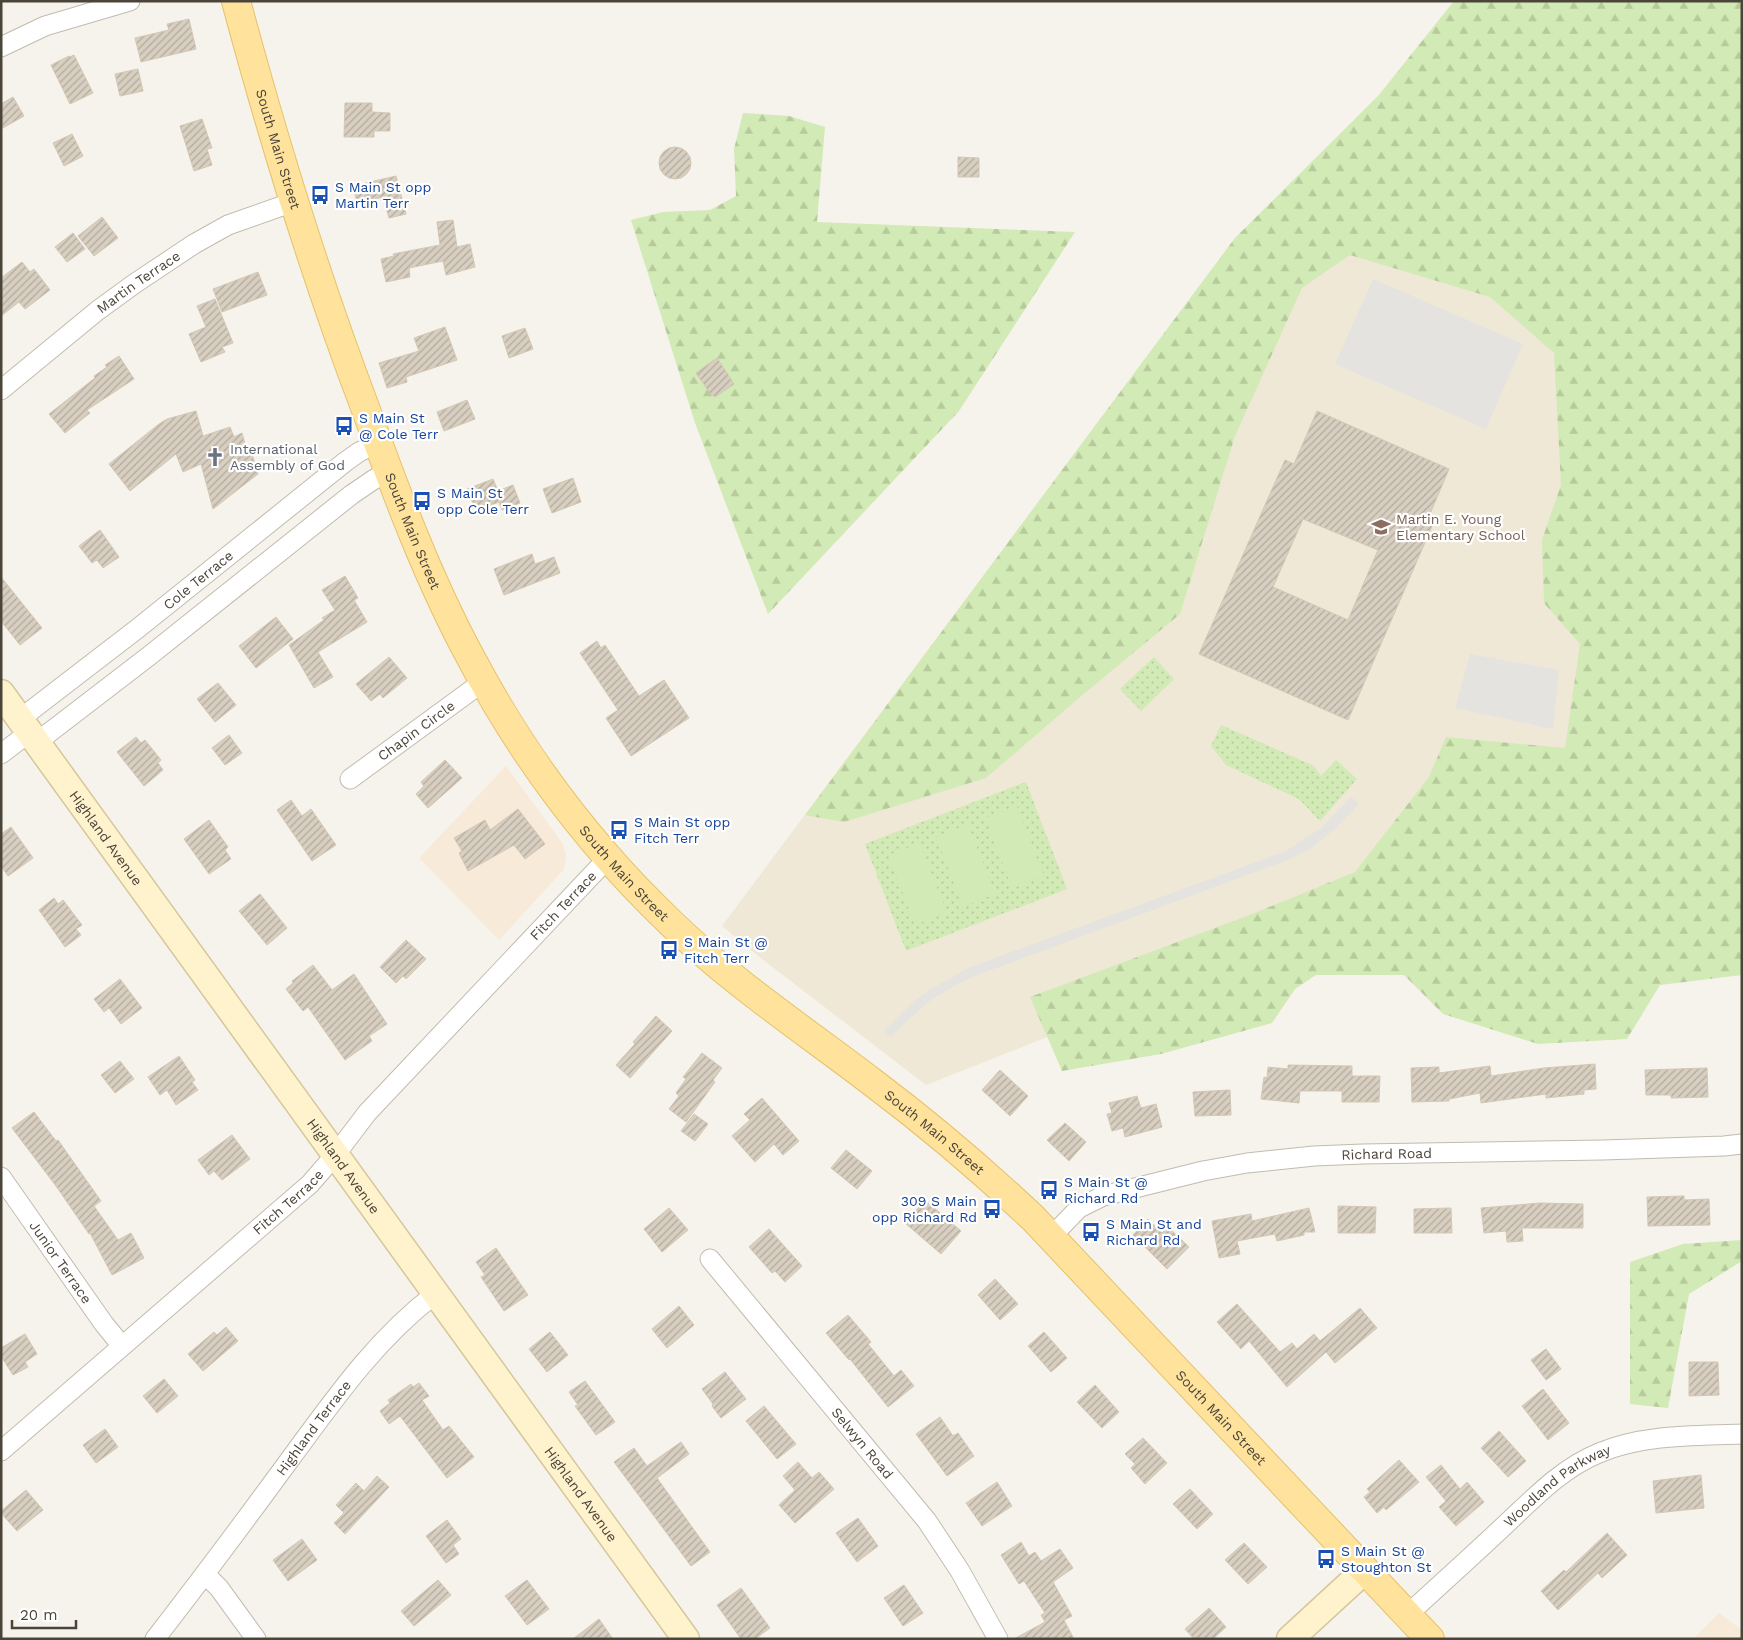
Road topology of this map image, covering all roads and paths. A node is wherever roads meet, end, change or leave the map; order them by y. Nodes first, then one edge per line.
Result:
1 (130, 1) edge
2 (236, 1) edge
3 (1, 47) edge
4 (293, 202) junction
5 (1, 390) edge
6 (378, 443) junction
7 (389, 472) junction
8 (484, 681) junction
9 (1, 693) edge
10 (29, 731) junction
11 (1, 754) edge
12 (350, 779) dead end
13 (608, 858) junction
14 (1742, 1144) edge
15 (336, 1154) junction
16 (1, 1177) edge
17 (1051, 1237) junction
18 (710, 1259) dead end
19 (435, 1294) junction
20 (122, 1346) junction
21 (1742, 1434) edge
22 (1, 1451) edge
23 (1365, 1570) junction
24 (205, 1574) junction
25 (1407, 1615) junction
26 (155, 1639) edge
27 (256, 1639) edge
28 (686, 1639) edge
29 (998, 1639) edge
30 (1290, 1639) edge
31 (1430, 1639) edge

1 - 3 street
2 - 4 main road, South Main Street
4 - 5 street, Martin Terrace
4 - 6 main road, South Main Street
6 - 7 main road, South Main Street
6 - 10 street, Cole Terrace
7 - 8 main road, South Main Street
7 - 10 street, Cole Terrace
8 - 12 street, Chapin Circle
8 - 13 main road, South Main Street
9 - 10 street, Highland Avenue
10 - 11 street, Cole Terrace
10 - 15 street, Highland Avenue
13 - 15 street, Fitch Terrace
13 - 17 main road, South Main Street
14 - 17 street, Richard Road
15 - 19 street, Highland Avenue
15 - 20 street, Fitch Terrace
16 - 20 street, Junior Terrace
17 - 23 main road, South Main Street
18 - 29 street, Selwyn Road
19 - 24 street, Highland Terrace
19 - 28 street, Highland Avenue
20 - 22 street, Fitch Terrace
21 - 25 street, Woodland Parkway
23 - 25 main road, South Main Street
23 - 30 street
24 - 26 street, Highland Terrace
24 - 27 street
25 - 31 main road, South Main Street

